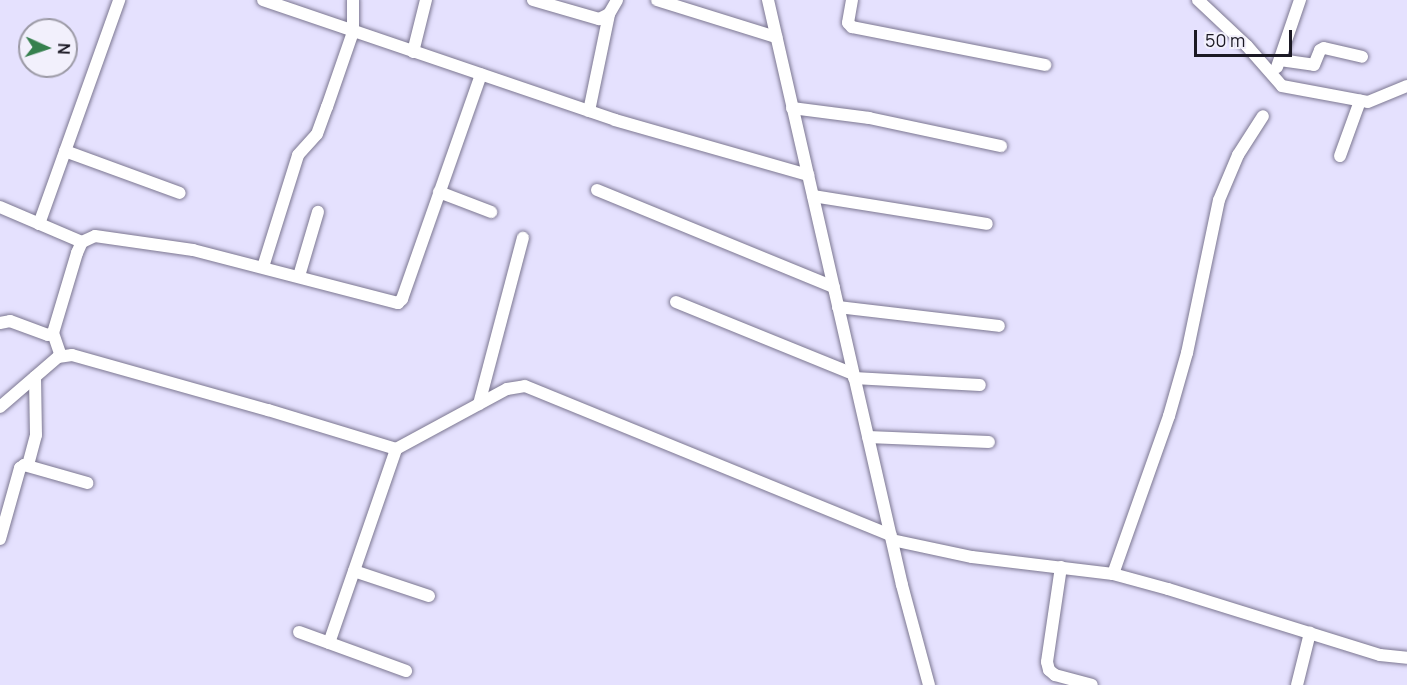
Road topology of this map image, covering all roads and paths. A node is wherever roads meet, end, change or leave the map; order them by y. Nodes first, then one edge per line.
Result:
1 (119, 0) edge
2 (263, 0) edge
3 (353, 0) edge
4 (426, 0) edge
5 (533, 0) edge
6 (617, 0) edge
7 (657, 0) edge
8 (768, 0) edge
9 (852, 0) edge
10 (1198, 0) edge
11 (1300, 0) edge
12 (609, 14) junction
13 (353, 32) junction
14 (776, 37) junction
15 (413, 52) junction
16 (1362, 57) dead end
17 (1280, 60) junction
18 (1045, 65) dead end
19 (481, 75) junction
20 (1273, 78) junction
21 (1407, 86) edge
22 (1360, 101) junction
23 (792, 108) junction
24 (589, 111) junction
25 (1263, 116) dead end
26 (1001, 146) dead end
27 (65, 151) junction
28 (1340, 156) dead end
29 (808, 175) junction
30 (597, 190) dead end
31 (439, 192) junction
32 (180, 193) dead end
33 (813, 196) junction
34 (0, 207) edge
35 (318, 212) dead end
36 (490, 212) dead end
37 (39, 224) junction
38 (987, 224) dead end
39 (523, 238) dead end
40 (82, 242) junction
41 (262, 267) junction
42 (299, 276) junction
43 (834, 287) junction
44 (676, 302) dead end
45 (838, 307) junction
46 (0, 323) edge
47 (999, 326) dead end
48 (53, 333) junction
49 (61, 356) junction
50 (854, 376) junction
51 (35, 377) junction
52 (980, 385) dead end
53 (479, 404) junction
54 (0, 407) edge
55 (868, 437) junction
56 (989, 442) dead end
57 (396, 449) junction
58 (28, 465) junction
59 (87, 483) dead end
60 (892, 538) junction
61 (0, 539) edge
62 (1061, 567) junction
63 (354, 571) junction
64 (1113, 574) junction
65 (429, 596) dead end
66 (299, 632) dead end
67 (1310, 633) junction
68 (329, 643) junction
69 (1407, 658) edge
70 (406, 671) dead end
71 (929, 685) edge
72 (1092, 685) edge
73 (1297, 685) edge

1 - 27 street
2 - 13 street
3 - 13 street
4 - 15 street
5 - 12 street
6 - 12 street
7 - 14 street
8 - 14 street
9 - 18 street
10 - 20 street
11 - 17 street
12 - 24 street
13 - 15 street
13 - 41 street
14 - 23 street
15 - 19 street
16 - 17 street
17 - 20 street
19 - 24 street
19 - 31 street
20 - 22 street
21 - 22 street
22 - 28 street
23 - 26 street
23 - 29 street
24 - 29 street
25 - 64 street
27 - 32 street
27 - 37 street
29 - 33 street
30 - 43 street
31 - 36 street
31 - 42 street
33 - 38 street
33 - 43 street
34 - 37 street
35 - 42 street
37 - 40 street
39 - 53 street
40 - 41 street
40 - 48 street
41 - 42 street
43 - 45 street
44 - 50 street
45 - 47 street
45 - 50 street
46 - 48 street
48 - 49 street
49 - 51 street
49 - 57 street
50 - 52 street
50 - 55 street
51 - 54 street
51 - 58 street
53 - 57 street
53 - 60 street
55 - 56 street
55 - 60 street
57 - 63 street
58 - 59 street
58 - 61 street
60 - 62 street
60 - 71 street
62 - 64 street
62 - 72 street
63 - 65 street
63 - 68 street
64 - 67 street
66 - 68 street
67 - 69 street
67 - 73 street
68 - 70 street

